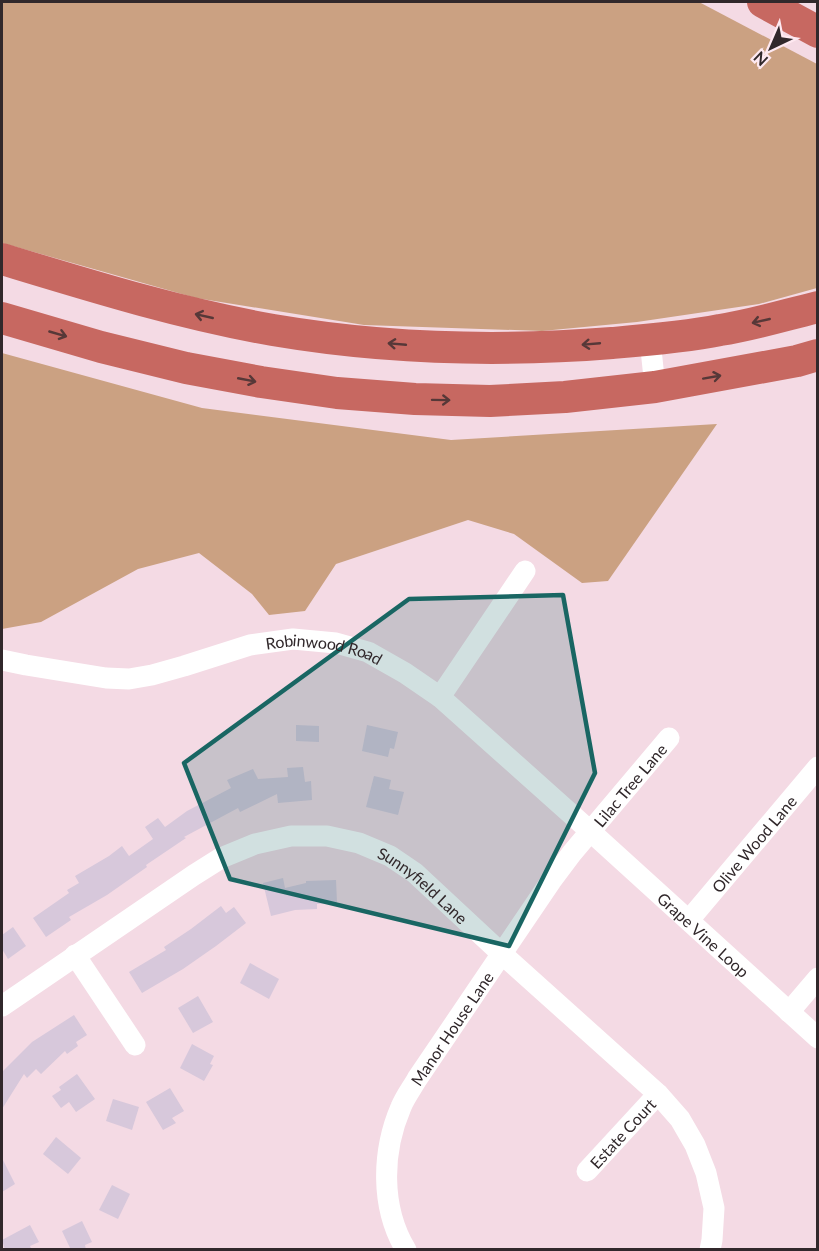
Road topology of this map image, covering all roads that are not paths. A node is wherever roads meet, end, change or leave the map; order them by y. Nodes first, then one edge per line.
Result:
1 (763, 2) edge
2 (802, 2) edge
3 (818, 8) edge
4 (818, 32) edge
5 (2, 258) edge
6 (818, 307) edge
7 (2, 318) edge
8 (650, 340) junction
9 (818, 355) edge
10 (655, 387) junction
11 (525, 571) dead end
12 (2, 660) edge
13 (440, 697) junction
14 (669, 738) dead end
15 (818, 767) edge
16 (590, 831) junction
17 (689, 920) junction
18 (502, 954) junction
19 (75, 955) junction
20 (818, 978) edge
21 (2, 1006) edge
22 (789, 1012) junction
23 (818, 1038) edge
24 (135, 1045) dead end
25 (658, 1094) junction
26 (587, 1172) dead end
27 (406, 1250) edge
28 (710, 1250) edge

1 - 4 highway
2 - 3 highway
8 -> 5 highway
6 -> 8 highway
7 -> 10 highway
8 - 10 street
10 -> 9 highway
11 - 13 street
12 - 13 street, Robinwood Road
13 - 16 street, Robinwood Road
14 - 16 street, Lilac Tree Lane
15 - 17 street, Olive Wood Lane
16 - 17 street, Grape Vine Loop
16 - 18 street, Manor House Lane
17 - 22 street, Grape Vine Loop
18 - 19 street, Sunnyfield Lane
18 - 25 street, Sunnyfield Lane
18 - 27 street, Manor House Lane
19 - 21 street, Sunnyfield Lane
19 - 24 street
20 - 22 street
22 - 23 street, Grape Vine Loop
25 - 26 street, Estate Court
25 - 28 street, Sunnyfield Lane

